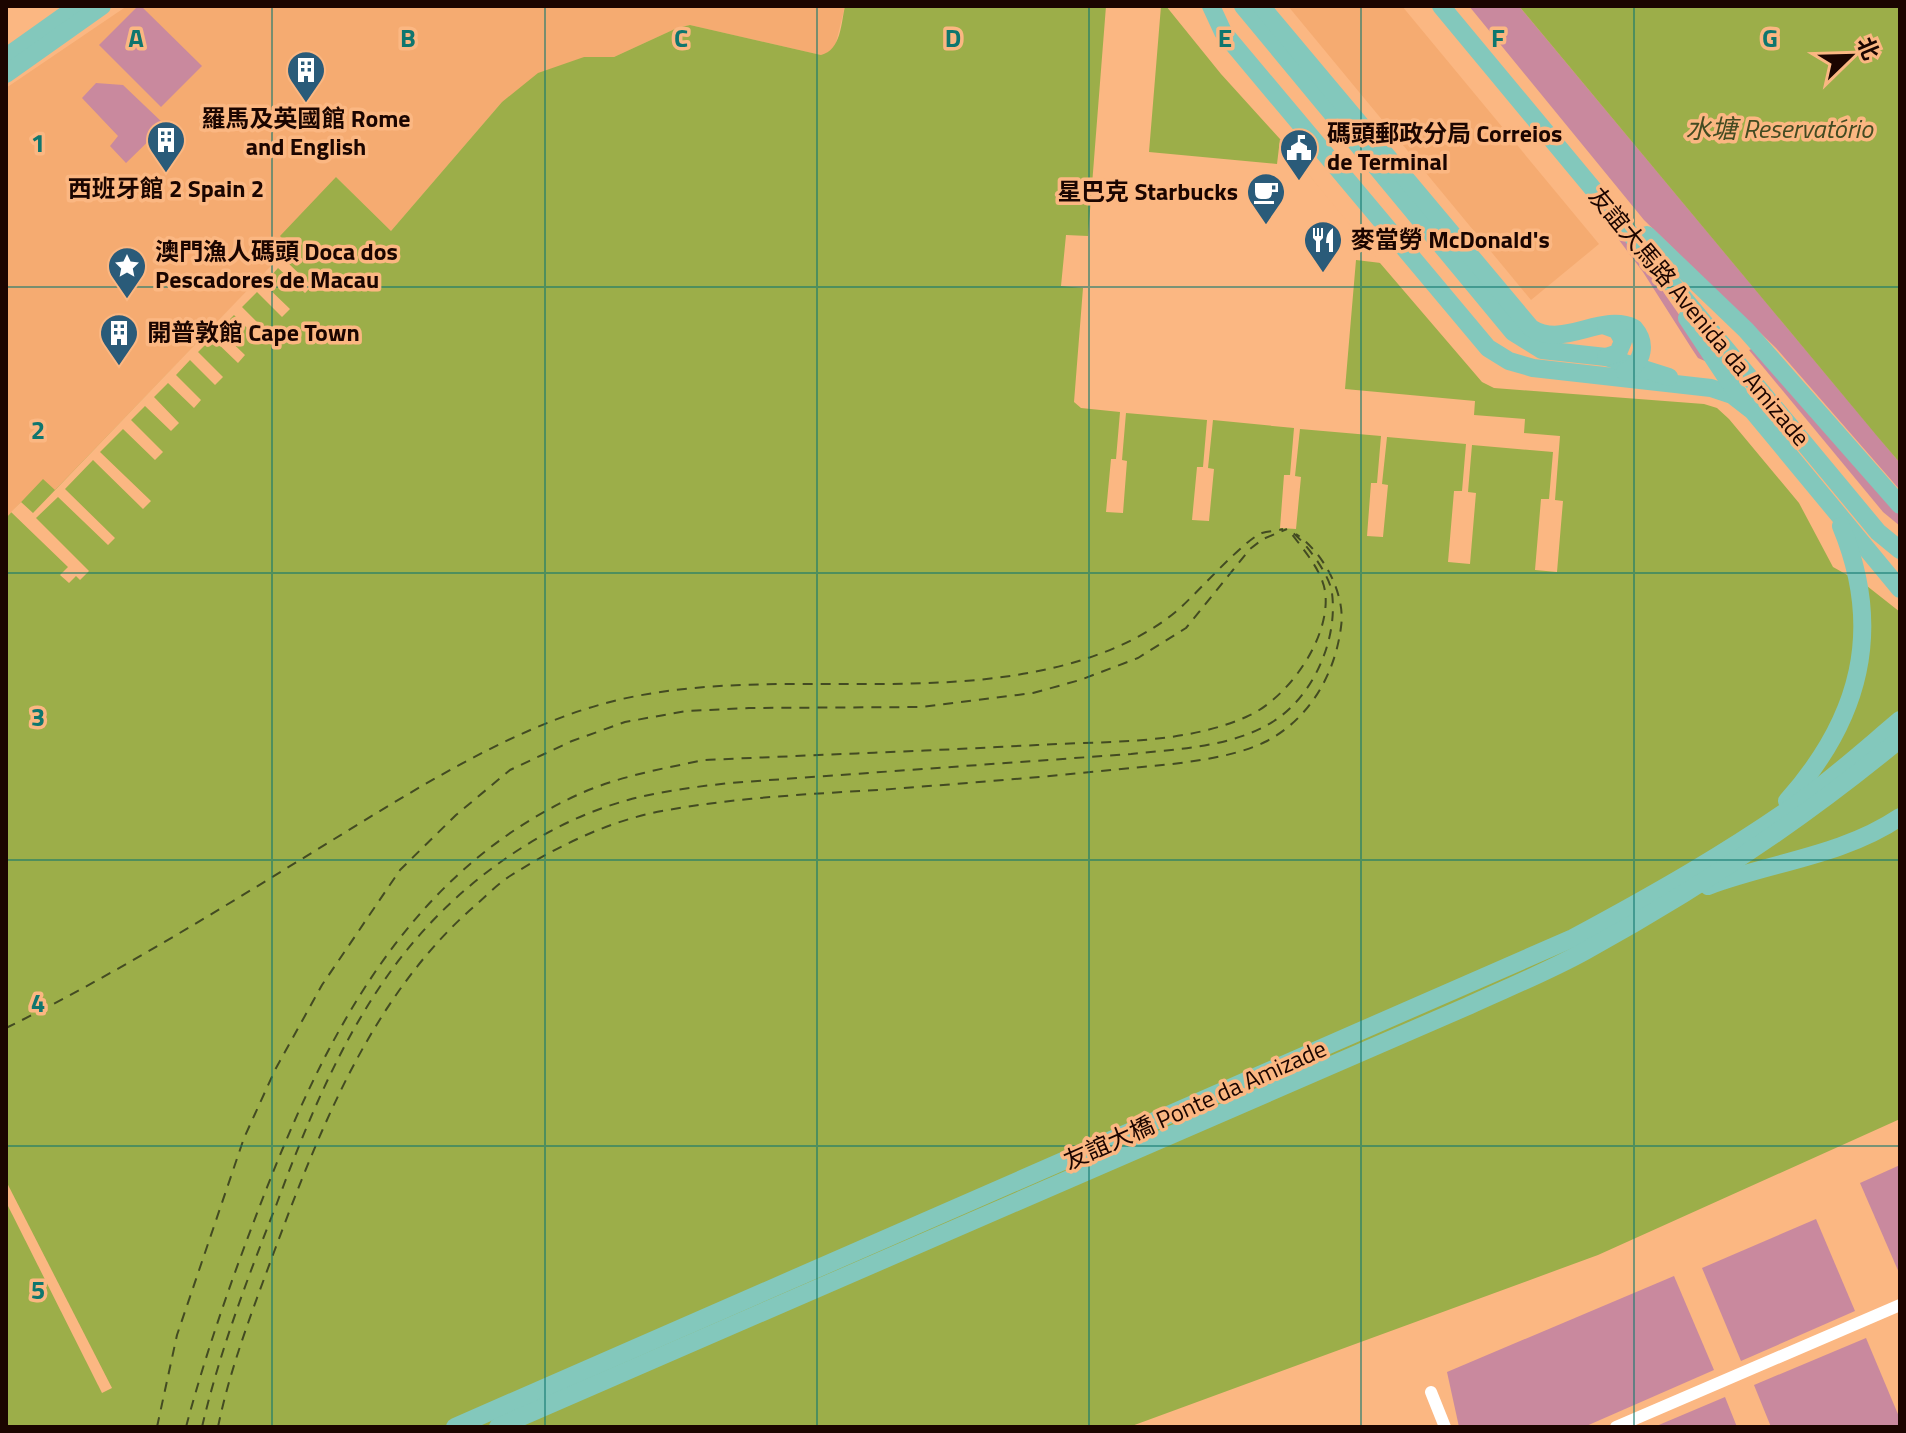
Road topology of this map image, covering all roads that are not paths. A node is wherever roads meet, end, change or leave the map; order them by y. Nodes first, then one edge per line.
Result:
1 (78, 6) edge
2 (102, 6) edge
3 (1211, 6) edge
4 (1243, 6) edge
5 (1441, 6) edge
6 (1457, 6) edge
7 (1265, 9) edge
8 (1232, 42) junction
9 (6, 57) edge
10 (6, 74) edge
11 (1642, 239) junction
12 (1606, 326) junction
13 (1607, 366) junction
14 (1635, 366) junction
15 (1702, 388) junction
16 (1750, 409) junction
17 (1900, 505) edge
18 (1831, 507) junction
19 (1900, 536) edge
20 (1900, 550) edge
21 (1900, 589) edge
22 (1900, 720) edge
23 (1900, 739) edge
24 (1900, 817) edge
25 (1740, 842) junction
26 (1675, 900) junction
27 (1900, 1305) edge
28 (1431, 1392) dead end
29 (455, 1427) edge
30 (498, 1427) edge
31 (1445, 1427) edge
32 (1616, 1427) edge

1 - 9 main road
2 - 10 main road
3 - 8 main road
4 - 13 main road
5 - 11 main road, 友誼大馬路 Avenida da Amizade
6 - 11 main road, 友誼大馬路 Avenida da Amizade
7 - 8 main road
7 - 12 main road
8 - 13 main road
11 - 16 main road
11 - 17 main road
11 - 19 main road, 友誼大馬路 Avenida da Amizade
11 - 20 main road, 友誼大馬路 Avenida da Amizade
12 - 13 main road
12 - 14 main road
13 - 14 main road
13 - 15 main road
14 - 15 main road
15 - 16 main road
16 - 18 main road
18 - 21 main road
18 - 25 main road
22 - 25 main road, 友誼大橋 Ponte da Amizade
23 - 26 main road, 友誼大橋 Ponte da Amizade
24 - 26 main road
25 - 29 main road, 友誼大橋 Ponte da Amizade
26 - 30 main road, 友誼大橋 Ponte da Amizade
27 - 32 street
28 - 31 street

